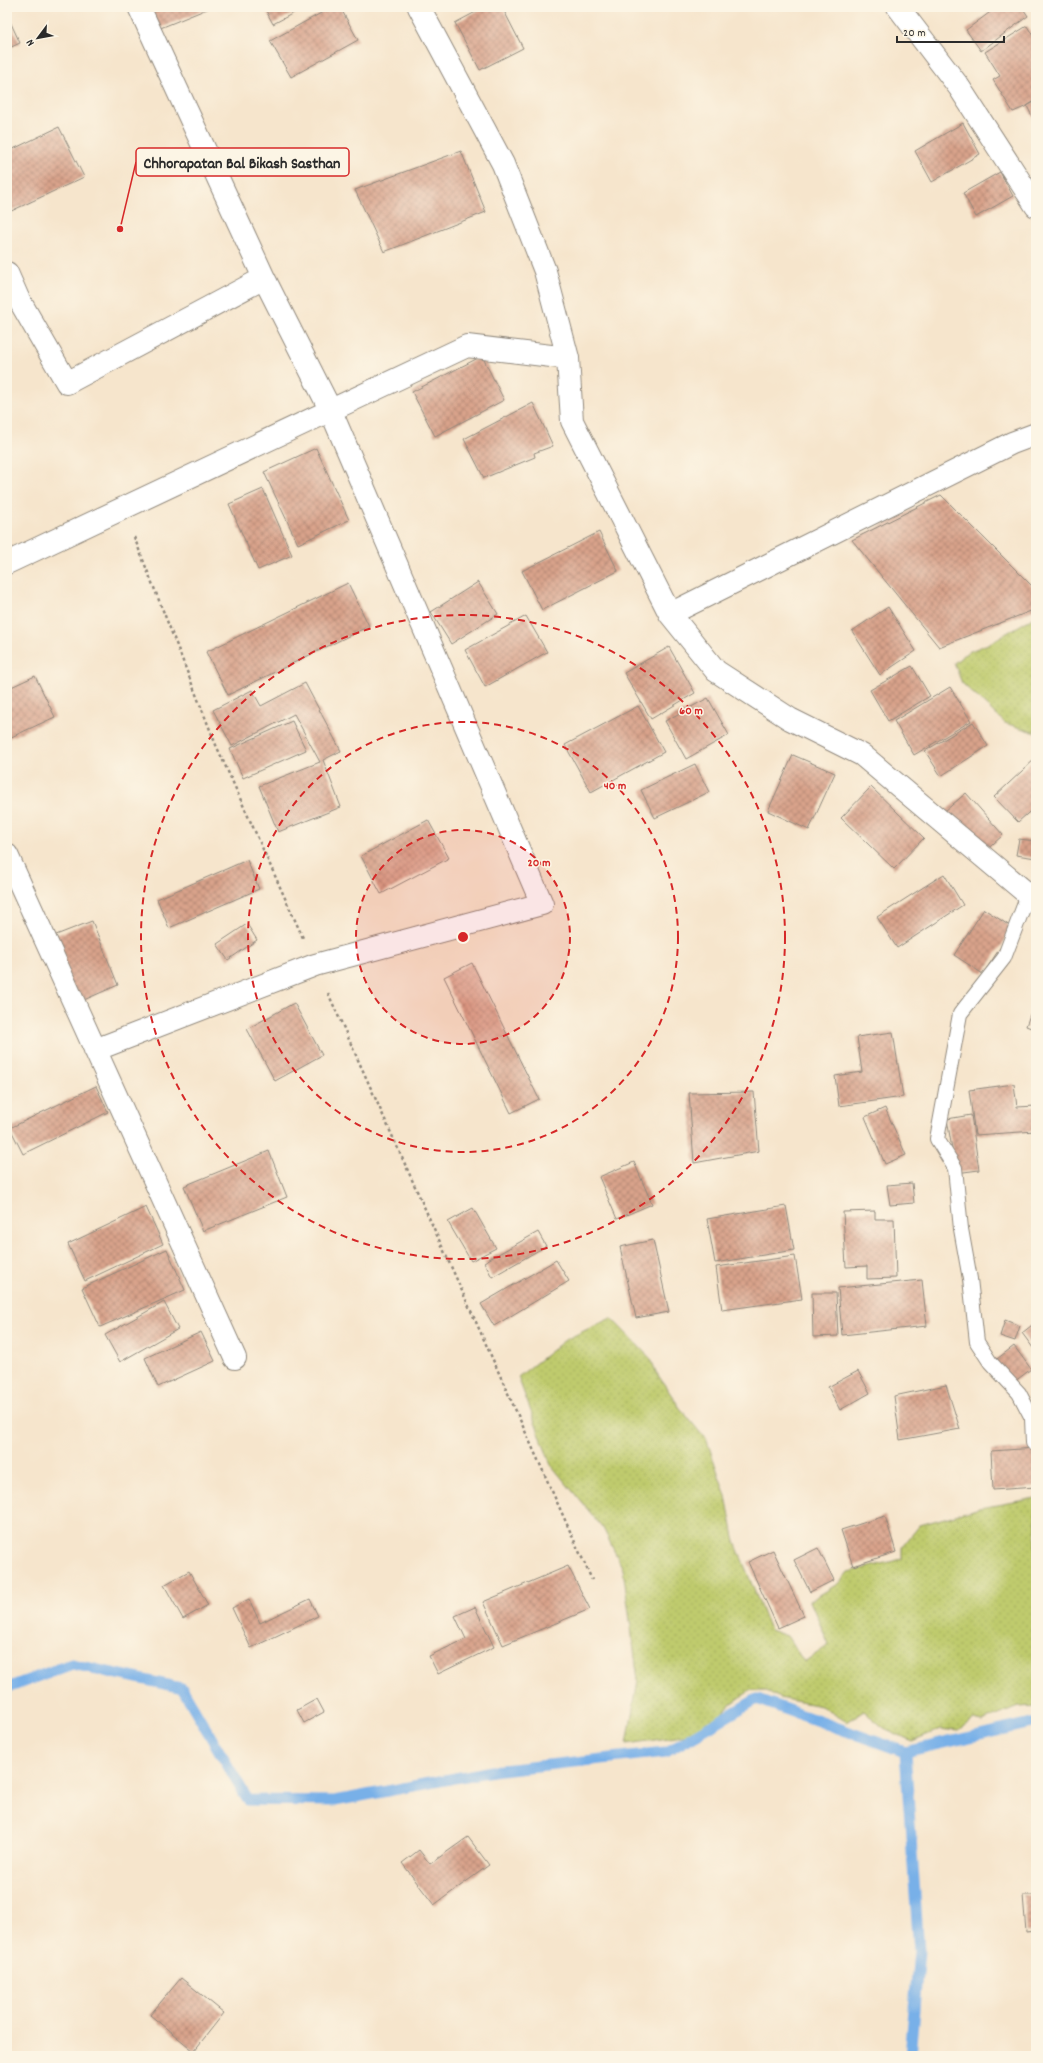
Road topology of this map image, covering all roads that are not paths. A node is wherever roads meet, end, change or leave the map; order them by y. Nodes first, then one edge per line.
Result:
1 (139, 7) edge
2 (419, 7) edge
3 (898, 7) edge
4 (1036, 206) edge
5 (7, 273) edge
6 (264, 278) junction
7 (568, 358) junction
8 (330, 409) junction
9 (1036, 434) edge
10 (7, 563) edge
11 (670, 614) junction
12 (7, 855) edge
13 (1032, 898) edge
14 (95, 1050) junction
15 (235, 1358) dead end
16 (1033, 1443) dead end

1 - 6 street
2 - 7 street
3 - 4 street
5 - 6 street
6 - 8 street
7 - 8 street
7 - 11 street
8 - 10 street
8 - 14 street
9 - 11 street
11 - 13 street
12 - 14 street
13 - 16 lane
14 - 15 street

